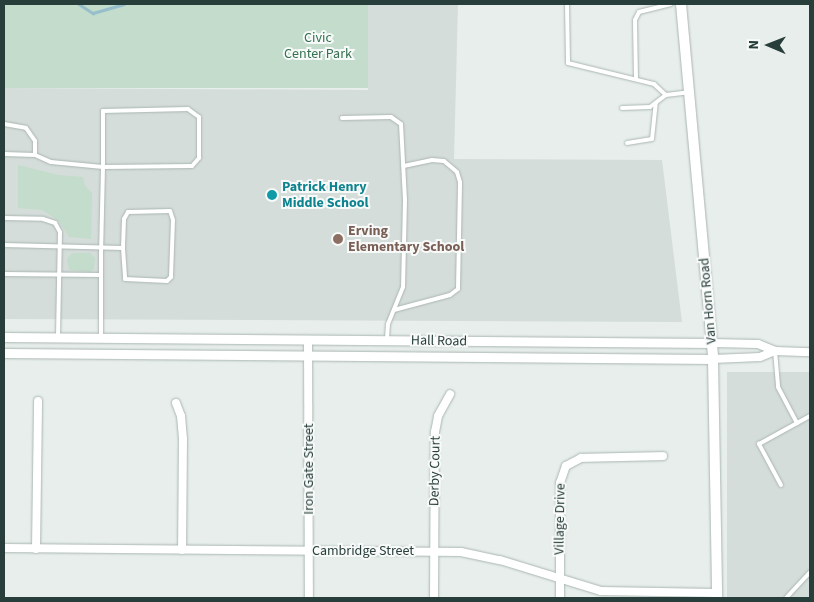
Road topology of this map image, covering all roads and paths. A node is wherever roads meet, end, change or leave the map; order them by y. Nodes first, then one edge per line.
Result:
1 (567, 4) edge
2 (671, 4) edge
3 (681, 4) edge
4 (636, 78) junction
5 (689, 92) junction
6 (666, 94) junction
7 (656, 102) junction
8 (622, 108) dead end
9 (342, 118) dead end
10 (4, 124) edge
11 (627, 144) dead end
12 (4, 154) edge
13 (35, 155) junction
14 (404, 166) junction
15 (103, 167) junction
16 (4, 218) edge
17 (4, 245) edge
18 (58, 247) junction
19 (101, 248) junction
20 (123, 248) junction
21 (4, 274) edge
22 (58, 275) junction
23 (101, 275) junction
24 (394, 310) junction
25 (4, 337) edge
26 (58, 338) junction
27 (101, 338) junction
28 (308, 340) junction
29 (387, 340) junction
30 (712, 343) junction
31 (775, 351) junction
32 (810, 352) edge
33 (4, 353) edge
34 (101, 354) junction
35 (308, 355) junction
36 (387, 356) junction
37 (713, 359) junction
38 (450, 394) dead end
39 (38, 400) dead end
40 (176, 404) dead end
41 (810, 416) edge
42 (797, 423) junction
43 (663, 456) dead end
44 (781, 485) dead end
45 (4, 548) edge
46 (36, 549) junction
47 (182, 550) junction
48 (309, 551) junction
49 (434, 552) junction
50 (810, 572) edge
51 (560, 580) junction
52 (717, 596) edge
53 (309, 598) edge
54 (434, 598) edge
55 (560, 598) edge
56 (786, 598) edge

1 - 4 lane
2 - 4 lane
3 - 5 main road, Van Horn Road
4 - 6 lane
5 - 6 lane
5 - 30 main road, Van Horn Road
6 - 7 lane
7 - 8 lane
7 - 11 lane
9 - 14 lane
10 - 13 lane
12 - 13 lane
13 - 15 lane
14 - 24 lane
14 - 24 lane
15 - 15 lane
15 - 19 lane
16 - 18 lane
17 - 18 lane
18 - 19 lane
18 - 22 lane
19 - 20 lane
19 - 23 lane
20 - 20 lane
21 - 22 lane
22 - 23 lane
22 - 26 lane
23 - 27 lane
24 - 29 lane
25 - 26 street, Hall Road
26 - 27 street, Hall Road
27 - 28 street, Hall Road
27 - 34 street
28 - 29 street, Hall Road
28 - 35 street, Iron Gate Street
29 - 30 street, Hall Road
29 - 36 street
30 - 31 street, Hall Road
30 - 37 main road, Van Horn Road
31 - 32 street, Hall Road
31 - 37 street, Hall Road
31 - 42 lane
33 - 34 street, Hall Road
34 - 35 street, Hall Road
35 - 36 street, Hall Road
35 - 48 street, Iron Gate Street
36 - 37 street, Hall Road
37 - 52 main road, Van Horn Road
38 - 49 street, Derby Court
39 - 46 street
40 - 47 street
41 - 42 lane
42 - 44 lane
43 - 51 street, Village Drive
45 - 46 street, Cambridge Street
46 - 47 street, Cambridge Street
47 - 48 street, Cambridge Street
48 - 49 street, Cambridge Street
48 - 53 street, Iron Gate Street
49 - 51 street, Cambridge Street
49 - 54 street, Derby Court
50 - 56 lane
51 - 52 street, Cambridge Street
51 - 55 street, Village Drive

